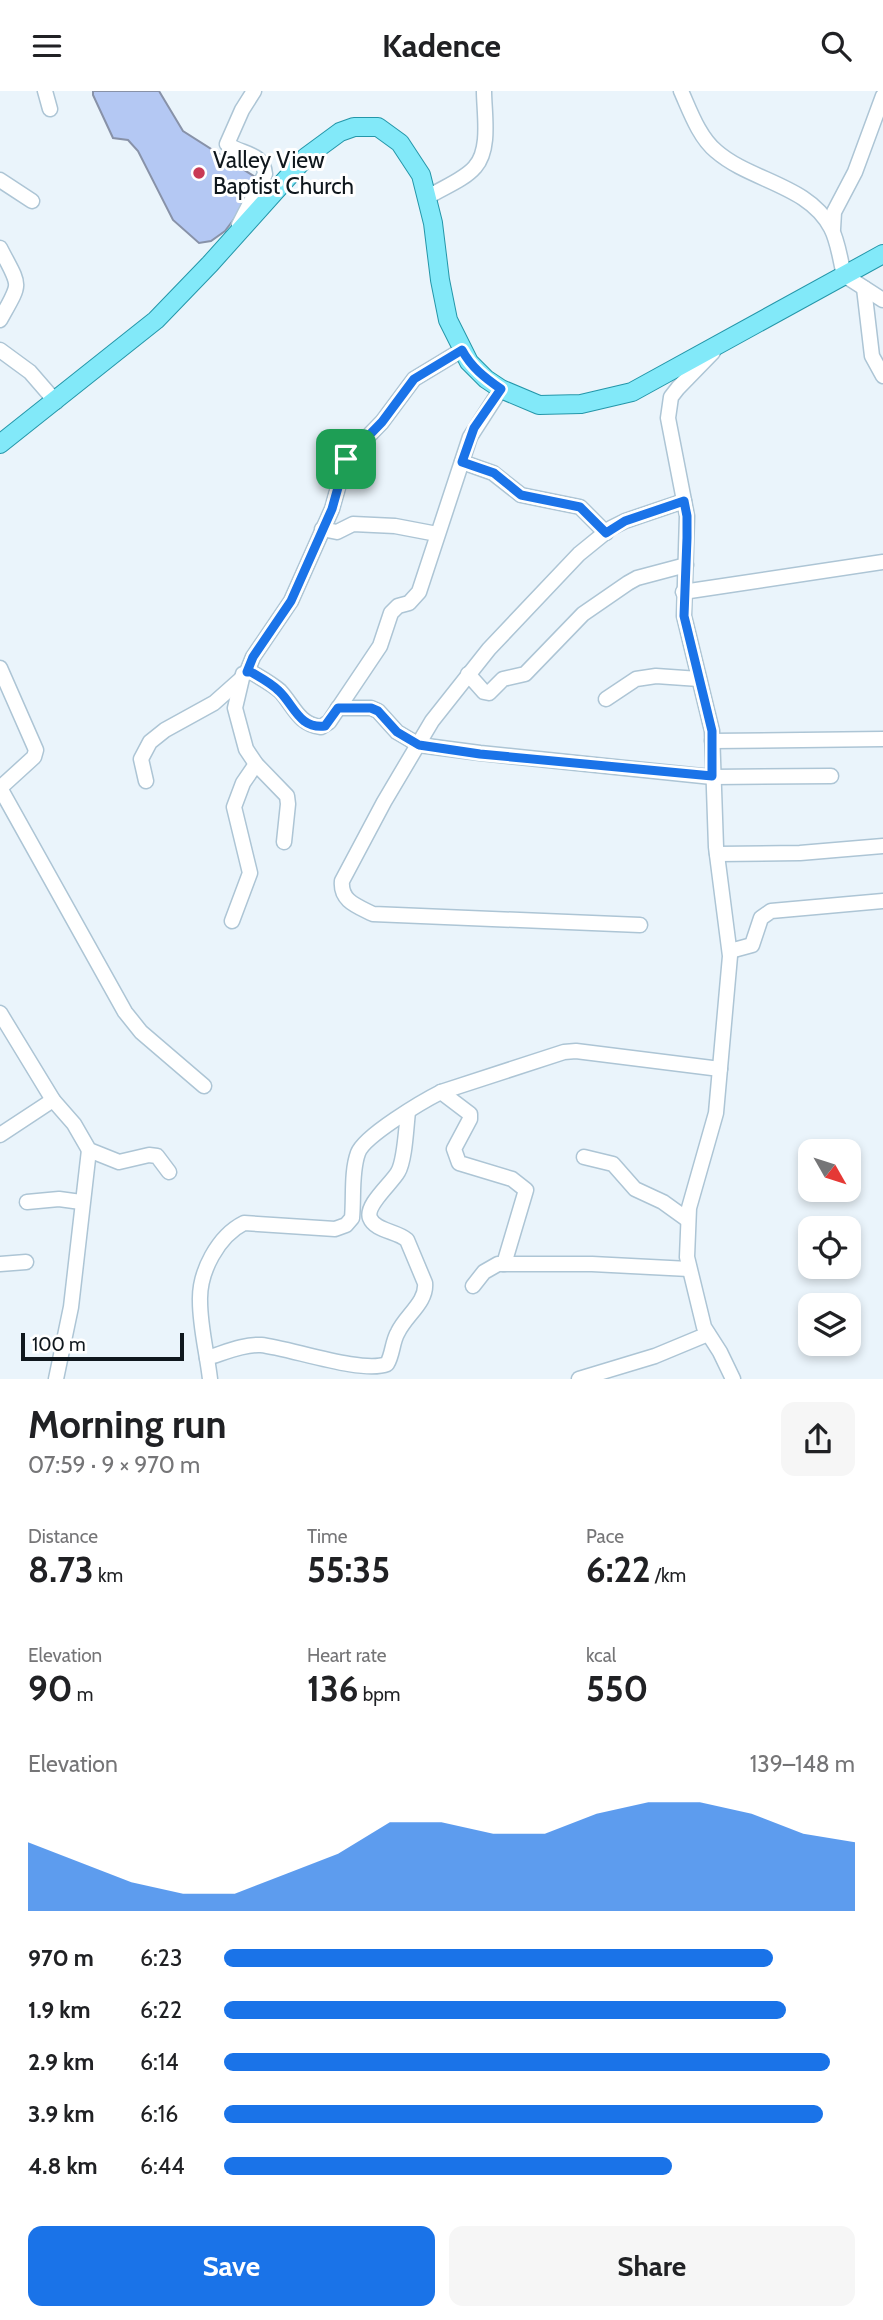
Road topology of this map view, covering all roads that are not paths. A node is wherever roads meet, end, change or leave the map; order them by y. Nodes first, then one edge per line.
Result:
1 (44, 91) edge
2 (254, 91) edge
3 (484, 91) edge
4 (681, 91) edge
5 (883, 96) edge
6 (50, 109) dead end
7 (0, 180) edge
8 (428, 197) junction
9 (32, 201) dead end
10 (833, 231) junction
11 (232, 239) junction
12 (0, 248) edge
13 (883, 254) edge
14 (844, 275) junction
15 (864, 288) junction
16 (883, 300) edge
17 (0, 320) edge
18 (723, 341) junction
19 (0, 350) edge
20 (462, 350) junction
21 (883, 376) edge
22 (501, 389) junction
23 (56, 402) junction
24 (0, 444) edge
25 (462, 462) junction
26 (684, 501) junction
27 (323, 529) junction
28 (606, 533) junction
29 (437, 534) junction
30 (883, 562) edge
31 (686, 565) junction
32 (683, 592) junction
33 (0, 668) edge
34 (468, 674) junction
35 (244, 676) junction
36 (699, 679) junction
37 (606, 699) dead end
38 (338, 708) junction
39 (883, 739) edge
40 (712, 741) junction
41 (419, 745) junction
42 (256, 764) junction
43 (712, 776) junction
44 (831, 776) dead end
45 (146, 781) dead end
46 (284, 842) dead end
47 (883, 846) edge
48 (717, 854) junction
49 (883, 901) edge
50 (232, 922) dead end
51 (640, 925) dead end
52 (730, 951) junction
53 (0, 1013) edge
54 (720, 1069) junction
55 (204, 1086) dead end
56 (441, 1092) junction
57 (53, 1100) junction
58 (408, 1112) junction
59 (0, 1135) edge
60 (89, 1150) junction
61 (584, 1157) dead end
62 (169, 1172) dead end
63 (27, 1202) dead end
64 (81, 1202) junction
65 (688, 1220) junction
66 (26, 1262) dead end
67 (0, 1264) edge
68 (504, 1264) junction
69 (689, 1269) junction
70 (473, 1286) dead end
71 (708, 1334) junction
72 (208, 1357) junction
73 (56, 1378) edge
74 (211, 1378) edge
75 (579, 1378) edge
76 (733, 1378) edge

1 - 6 street
2 - 11 street
3 - 8 street
4 - 10 street
5 - 10 street
7 - 9 street
8 - 11 main road
8 - 20 main road
10 - 14 street
11 - 23 main road
12 - 17 street
13 - 14 main road
14 - 15 street
14 - 18 main road
15 - 16 street
15 - 21 street
18 - 22 main road
18 - 26 street
19 - 23 street
20 - 22 main road
20 - 27 street
22 - 25 street
23 - 24 main road
25 - 28 street
25 - 29 street
26 - 28 street
26 - 31 street
27 - 29 street
27 - 35 street
28 - 34 street
29 - 38 street
30 - 32 street
31 - 32 street
31 - 34 street
32 - 36 street
33 - 55 street
34 - 41 street
35 - 38 street
35 - 42 street
35 - 45 street
36 - 37 street
36 - 40 street
38 - 41 street
39 - 40 street
40 - 43 street
41 - 43 street
41 - 51 street
42 - 46 street
42 - 50 street
43 - 44 street
43 - 48 street
47 - 48 street
48 - 52 street
49 - 52 street
52 - 54 street
53 - 57 street
54 - 56 street
54 - 65 street
56 - 58 street
56 - 68 street
57 - 59 street
57 - 60 street
58 - 72 street
58 - 72 street
60 - 62 street
60 - 64 street
61 - 65 street
63 - 64 street
64 - 73 street
65 - 69 street
66 - 67 street
68 - 69 street
68 - 70 street
69 - 71 street
71 - 75 street
71 - 76 street
72 - 74 street

